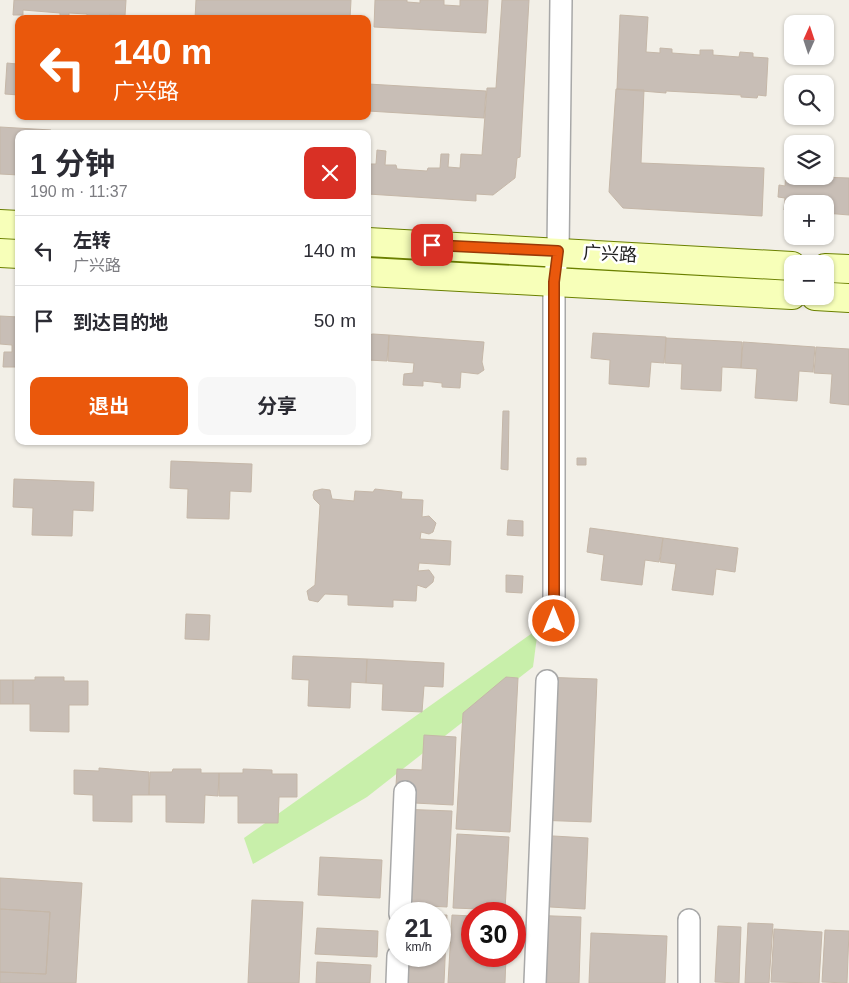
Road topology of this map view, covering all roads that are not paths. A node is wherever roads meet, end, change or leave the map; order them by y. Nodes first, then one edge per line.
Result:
1 (561, 0) edge
2 (0, 224) edge
3 (15, 225) edge
4 (371, 242) edge
5 (558, 251) junction
6 (0, 253) edge
7 (15, 254) edge
8 (784, 265) edge
9 (834, 268) edge
10 (849, 269) edge
11 (371, 272) edge
12 (554, 282) junction
13 (784, 295) edge
14 (834, 297) edge
15 (849, 298) edge
16 (554, 621) dead end
17 (547, 681) dead end
18 (405, 792) dead end
19 (400, 902) edge
20 (690, 920) dead end
21 (398, 967) edge
22 (397, 983) edge
23 (535, 983) edge
24 (689, 983) edge

1 - 5 street
2 - 3 street
4 - 5 street, 广兴路
5 - 8 street, 广兴路
5 - 12 street
6 - 7 street
9 - 10 street
11 - 12 street, 广兴路
12 - 13 street, 广兴路
12 - 16 street
14 - 15 street
17 - 23 street
18 - 19 street
20 - 24 street
21 - 22 street

